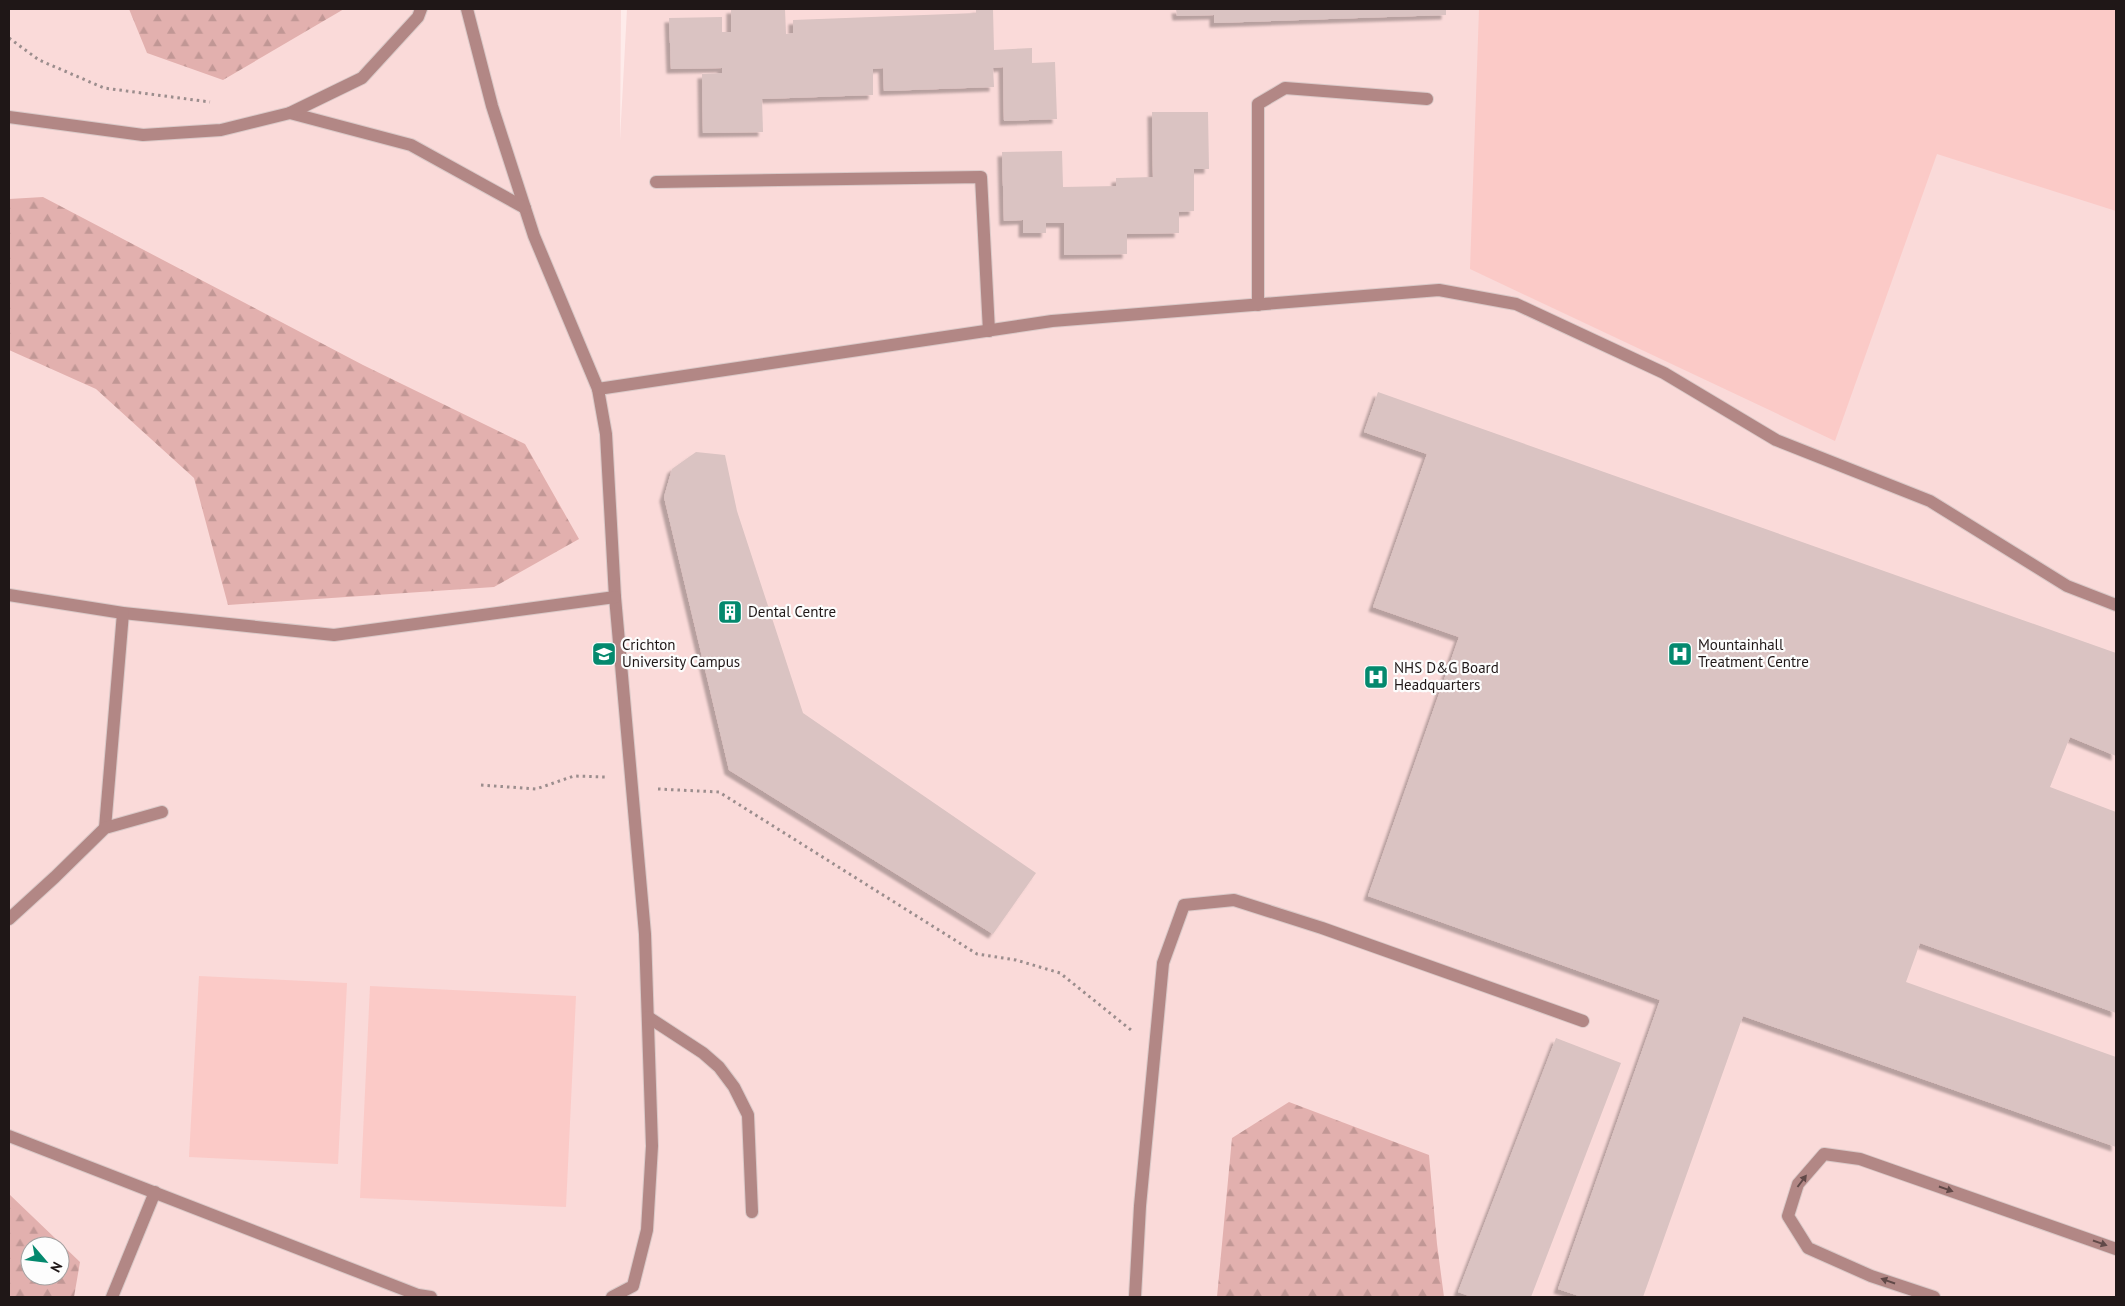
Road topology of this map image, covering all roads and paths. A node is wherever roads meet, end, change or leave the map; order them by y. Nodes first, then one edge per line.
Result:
1 (421, 9) edge
2 (467, 9) edge
3 (9, 38) edge
4 (1427, 99) dead end
5 (212, 103) dead end
6 (290, 113) junction
7 (9, 117) edge
8 (656, 182) dead end
9 (525, 208) junction
10 (1258, 305) junction
11 (989, 331) junction
12 (598, 389) junction
13 (9, 595) edge
14 (615, 597) junction
15 (2116, 605) edge
16 (123, 613) junction
17 (632, 783) junction
18 (481, 785) dead end
19 (162, 812) dead end
20 (105, 828) junction
21 (9, 919) edge
22 (648, 1017) junction
23 (1583, 1021) dead end
24 (1155, 1049) junction
25 (9, 1136) edge
26 (155, 1192) junction
27 (752, 1212) dead end
28 (2116, 1249) edge
29 (112, 1297) edge
30 (431, 1297) edge
31 (612, 1297) edge
32 (1136, 1297) edge
33 (1934, 1297) edge

1 - 6 lane
2 - 9 lane
3 - 5 path
4 - 10 lane
6 - 7 lane
6 - 9 lane
8 - 11 lane
9 - 12 lane
10 - 11 lane
10 - 15 lane
11 - 12 lane
12 - 14 lane
13 - 16 lane
14 - 16 lane
14 - 17 lane
16 - 20 lane
17 - 18 path
17 - 22 lane
17 - 24 path
19 - 20 lane
20 - 21 lane
22 - 27 lane
22 - 31 lane
23 - 24 lane
24 - 32 lane
25 - 26 lane
26 - 29 lane
26 - 30 lane
33 -> 28 lane

